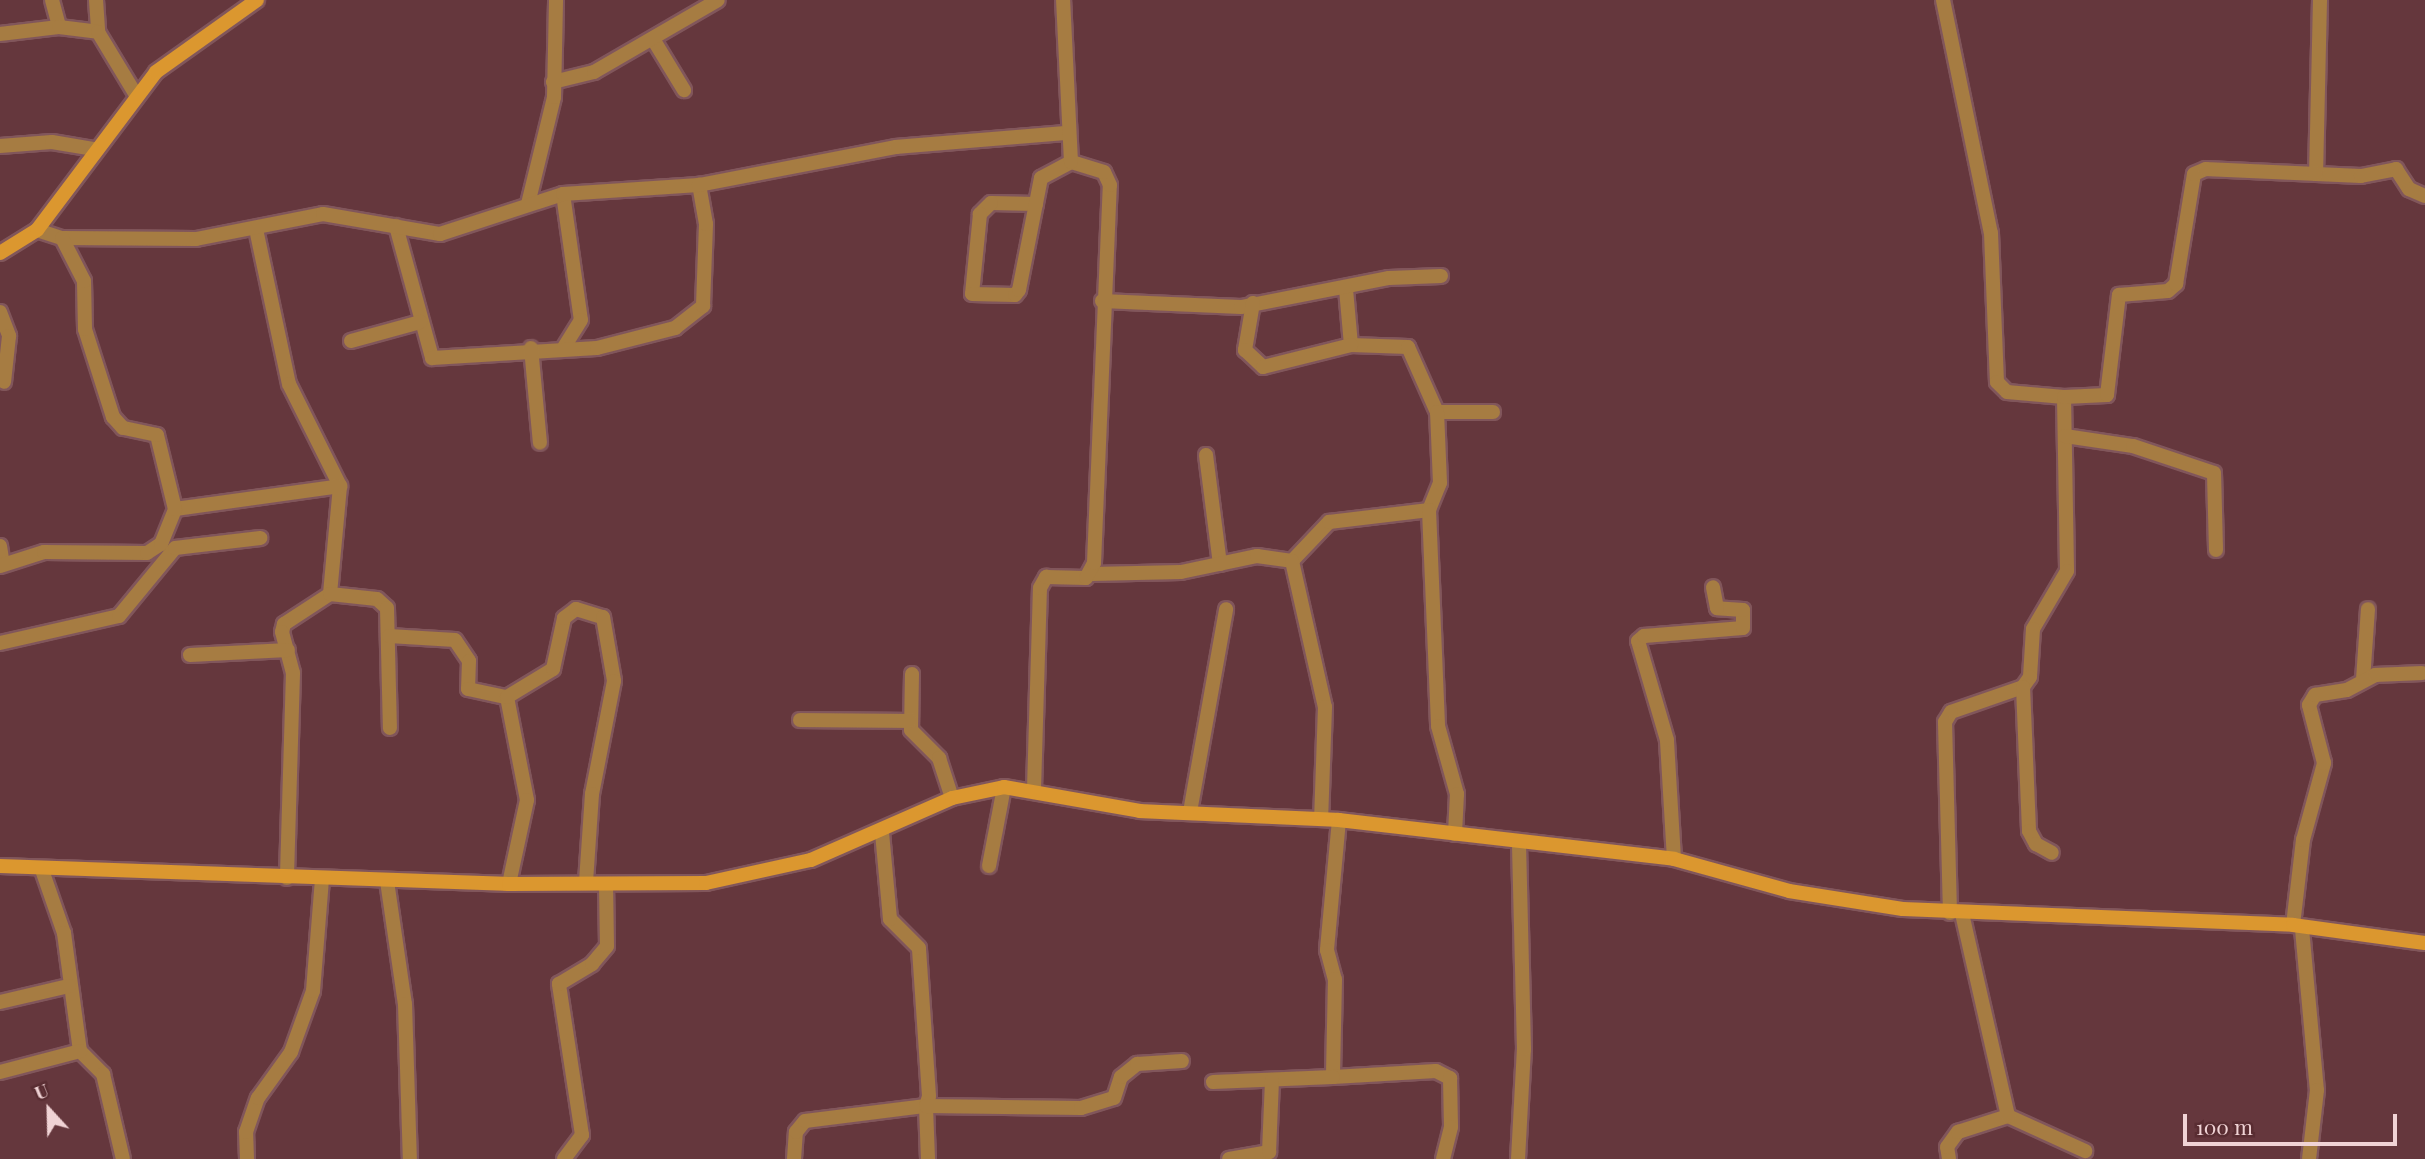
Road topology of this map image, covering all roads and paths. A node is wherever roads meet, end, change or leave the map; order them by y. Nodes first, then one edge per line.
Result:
1 (52, 0) edge
2 (96, 0) edge
3 (257, 0) edge
4 (556, 0) edge
5 (718, 0) edge
6 (1063, 0) edge
7 (1945, 0) edge
8 (2320, 0) edge
9 (59, 27) junction
10 (97, 32) junction
11 (0, 34) edge
12 (653, 39) junction
13 (553, 82) junction
14 (684, 90) dead end
15 (136, 95) junction
16 (1068, 133) junction
17 (0, 146) edge
18 (94, 149) junction
19 (1071, 162) junction
20 (2315, 174) junction
21 (699, 185) junction
22 (563, 194) junction
23 (2425, 196) edge
24 (528, 204) junction
25 (1036, 204) junction
26 (396, 226) junction
27 (256, 229) junction
28 (37, 230) junction
29 (62, 238) junction
30 (0, 253) edge
31 (1441, 276) dead end
32 (1346, 289) junction
33 (1102, 301) junction
34 (1253, 303) junction
35 (0, 312) edge
36 (420, 322) junction
37 (351, 341) dead end
38 (1351, 345) junction
39 (564, 347) junction
40 (531, 348) junction
41 (4, 382) dead end
42 (2064, 397) junction
43 (1437, 412) junction
44 (1493, 412) dead end
45 (2065, 436) junction
46 (540, 443) dead end
47 (1206, 455) dead end
48 (340, 486) junction
49 (175, 509) junction
50 (1429, 510) junction
51 (260, 538) dead end
52 (0, 546) edge
53 (2216, 550) dead end
54 (1292, 561) junction
55 (1220, 564) junction
56 (1, 565) edge
57 (1092, 574) junction
58 (1713, 587) dead end
59 (330, 594) junction
60 (1226, 609) dead end
61 (2368, 609) dead end
62 (389, 636) junction
63 (0, 643) edge
64 (288, 650) junction
65 (190, 655) dead end
66 (2422, 673) dead end
67 (912, 674) dead end
68 (2362, 680) junction
69 (2023, 687) junction
70 (507, 697) junction
71 (800, 720) dead end
72 (910, 721) junction
73 (390, 728) dead end
74 (1004, 787) junction
75 (1034, 789) junction
76 (952, 798) junction
77 (1190, 813) junction
78 (1321, 820) junction
79 (1339, 821) junction
80 (883, 833) junction
81 (1455, 834) junction
82 (1519, 842) junction
83 (2052, 853) dead end
84 (1674, 859) junction
85 (0, 866) edge
86 (989, 866) dead end
87 (42, 870) junction
88 (287, 878) junction
89 (323, 879) junction
90 (387, 881) junction
91 (586, 882) junction
92 (509, 884) junction
93 (607, 885) junction
94 (1956, 913) junction
95 (2297, 927) junction
96 (2425, 943) edge
97 (69, 986) junction
98 (0, 1002) edge
99 (80, 1051) junction
100 (1182, 1061) dead end
101 (0, 1072) edge
102 (1333, 1077) junction
103 (1272, 1080) junction
104 (1213, 1082) dead end
105 (926, 1106) junction
106 (2008, 1116) junction
107 (2085, 1151) dead end
108 (123, 1159) edge
109 (247, 1159) edge
110 (410, 1159) edge
111 (564, 1159) edge
112 (794, 1159) edge
113 (928, 1159) edge
114 (1229, 1159) edge
115 (1443, 1159) edge
116 (1518, 1159) edge
117 (1949, 1159) edge
118 (2309, 1159) edge

1 - 9 street
2 - 10 street
3 - 15 street
4 - 13 street
5 - 12 street
6 - 16 street
7 - 42 street
8 - 20 street
9 - 10 street
9 - 11 street
10 - 15 street
12 - 13 street
12 - 14 street
13 - 24 street
15 - 18 street
16 - 19 street
16 - 21 street
17 - 18 street
18 - 28 street
19 - 25 street
19 - 33 street
20 - 23 street
20 - 42 street
21 - 22 street
21 - 39 street
22 - 24 street
22 - 39 street
24 - 26 street
25 - 25 street
26 - 27 street
26 - 36 street
27 - 29 street
27 - 48 street
28 - 29 street
28 - 30 street
29 - 49 street
31 - 32 street
32 - 34 street
32 - 38 street
33 - 34 street
33 - 57 street
34 - 38 street
35 - 41 street
36 - 37 street
36 - 40 street
38 - 43 street
39 - 40 street
40 - 46 street
42 - 45 street
43 - 44 street
43 - 50 street
45 - 53 street
45 - 69 street
47 - 55 street
48 - 49 street
48 - 59 street
49 - 56 street
50 - 54 street
50 - 81 street
51 - 63 street
52 - 56 street
54 - 55 street
54 - 78 street
55 - 57 street
57 - 75 street
58 - 84 street
59 - 62 street
59 - 64 street
60 - 77 street
61 - 68 street
62 - 70 street
62 - 73 street
64 - 65 street
64 - 88 street
66 - 68 street
67 - 72 street
68 - 95 street
69 - 83 street
69 - 94 street
70 - 91 street
70 - 92 street
71 - 72 street
72 - 76 street
74 - 75 street
74 - 76 street
74 - 86 street
75 - 77 street
76 - 80 street
77 - 78 street
78 - 79 street
79 - 81 street
79 - 102 street
80 - 93 street
80 - 105 street
81 - 82 street
82 - 84 street
82 - 116 street
84 - 94 street
85 - 87 street
87 - 88 street
87 - 97 street
88 - 89 street
89 - 90 street
89 - 109 street
90 - 92 street
90 - 110 street
91 - 92 street
91 - 93 street
93 - 111 street
94 - 95 street
94 - 106 street
95 - 96 street
95 - 118 street
97 - 98 street
97 - 99 street
99 - 101 street
99 - 108 street
100 - 105 street
102 - 103 street
102 - 115 street
103 - 104 street
103 - 114 street
105 - 112 street
105 - 113 street
106 - 107 street
106 - 117 street

